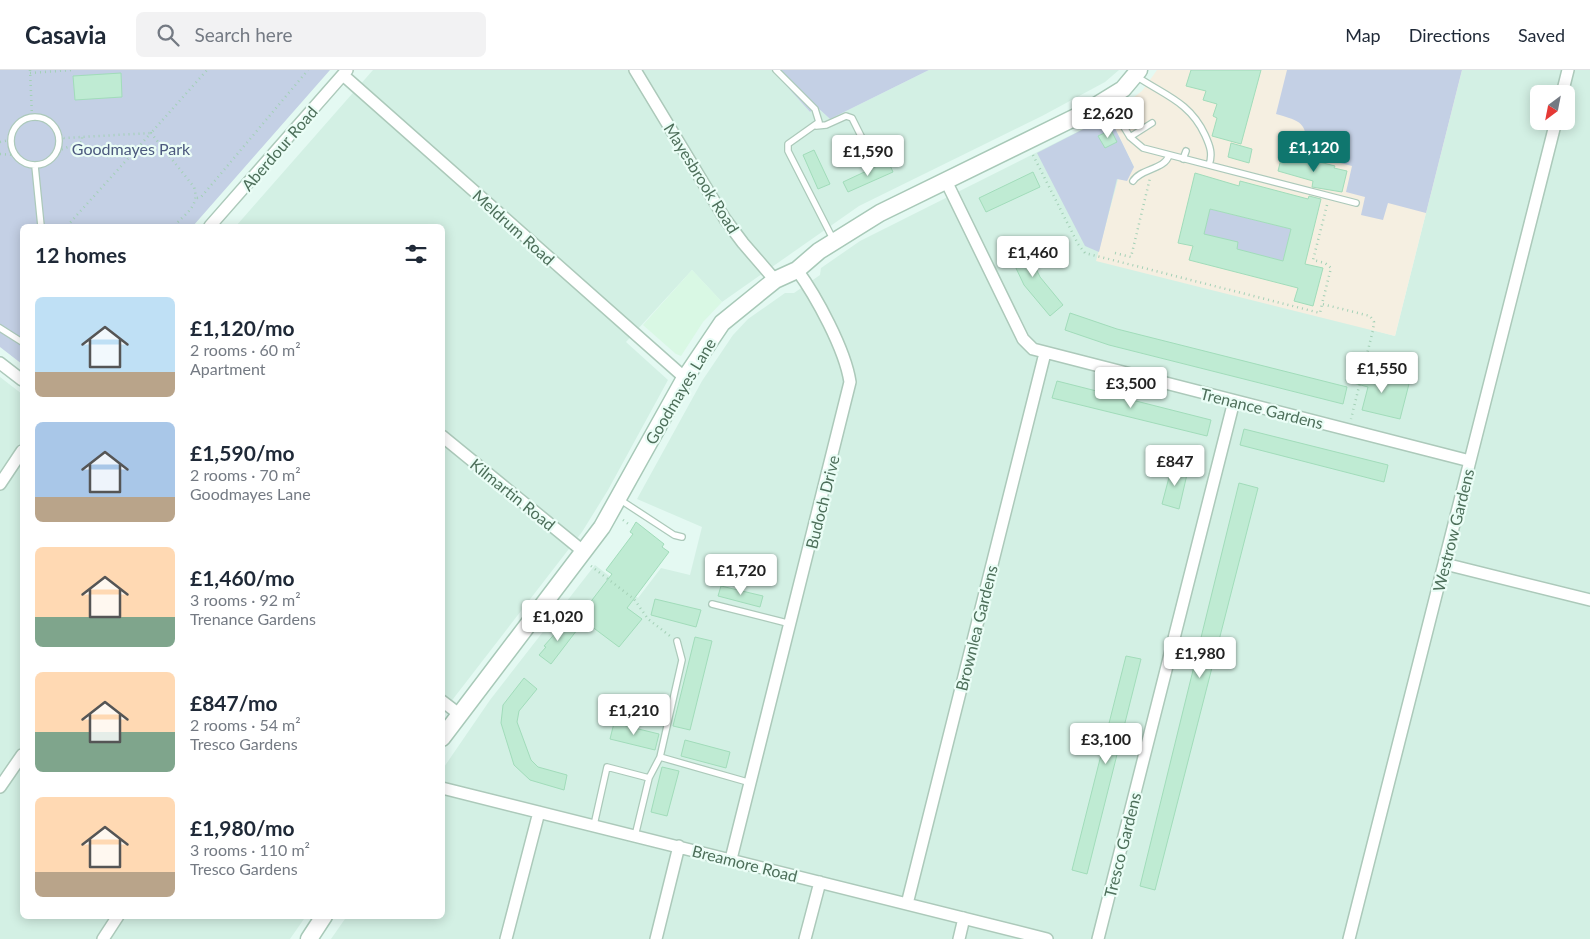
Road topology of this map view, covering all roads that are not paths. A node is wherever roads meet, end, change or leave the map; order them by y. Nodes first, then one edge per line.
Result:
1 (635, 70) edge
2 (776, 70) edge
3 (1568, 70) edge
4 (345, 72) edge
5 (1138, 73) edge
6 (1564, 85) edge
7 (1107, 100) junction
8 (1152, 122) dead end
9 (816, 126) junction
10 (1554, 130) edge
11 (1130, 137) junction
12 (864, 142) dead end
13 (1186, 151) dead end
14 (1169, 155) junction
15 (1183, 158) junction
16 (34, 166) junction
17 (1210, 166) junction
18 (1133, 181) dead end
19 (946, 182) junction
20 (1356, 203) dead end
21 (41, 224) edge
22 (212, 224) edge
23 (835, 241) junction
24 (797, 270) junction
25 (775, 280) junction
26 (0, 328) edge
27 (20, 341) edge
28 (1045, 353) junction
29 (0, 363) edge
30 (20, 378) edge
31 (685, 378) junction
32 (1234, 401) junction
33 (445, 439) edge
34 (20, 454) edge
35 (1470, 461) junction
36 (0, 484) edge
37 (619, 498) junction
38 (682, 537) dead end
39 (582, 555) junction
40 (1445, 564) junction
41 (1590, 600) edge
42 (712, 604) dead end
43 (791, 624) junction
44 (677, 642) road end
45 (445, 703) edge
46 (459, 714) junction
47 (445, 734) edge
48 (660, 757) junction
49 (20, 758) edge
50 (649, 778) junction
51 (751, 783) junction
52 (0, 788) edge
53 (445, 789) edge
54 (540, 812) junction
55 (594, 826) junction
56 (635, 836) junction
57 (679, 846) junction
58 (731, 860) junction
59 (820, 882) junction
60 (907, 904) junction
61 (964, 918) junction
62 (116, 919) edge
63 (322, 919) edge
64 (103, 939) edge
65 (309, 939) edge
66 (506, 939) edge
67 (656, 939) edge
68 (806, 939) edge
69 (959, 939) edge
70 (1047, 939) edge
71 (1098, 939) edge
72 (1350, 939) edge

1 - 25 street, Mayesbrook Road
2 - 9 lane
3 - 6 street
4 - 22 street, Aberdour Road
4 - 31 street, Meldrum Road
5 - 7 main road, Goodmayes Lane
5 - 17 lane
7 - 11 lane
7 - 19 main road, Goodmayes Lane
8 - 11 lane
9 - 12 lane
9 - 23 lane
10 - 35 street, Westrow Gardens
11 - 14 lane
13 - 15 lane
14 - 15 lane
14 - 18 lane
15 - 17 lane
16 - 16 lane
16 - 21 lane
17 - 20 lane
19 - 23 main road, Goodmayes Lane
19 - 28 street, Trenance Gardens
23 - 24 main road, Goodmayes Lane
24 - 25 main road, Goodmayes Lane
24 - 43 street, Budoch Drive
25 - 31 main road, Goodmayes Lane
26 - 27 lane
28 - 32 street, Trenance Gardens
28 - 60 street, Brownlea Gardens
29 - 30 street
31 - 37 main road, Goodmayes Lane
32 - 35 street, Trenance Gardens
32 - 71 street, Tresco Gardens
33 - 39 street, Kilmartin Road
34 - 36 street
35 - 40 street, Westrow Gardens
37 - 38 lane
37 - 39 main road, Goodmayes Lane
39 - 46 main road, Goodmayes Lane
40 - 41 street
40 - 72 street, Westrow Gardens
42 - 43 lane
43 - 51 street, Budoch Drive
44 - 48 lane
45 - 46 street
46 - 47 main road, Goodmayes Lane
48 - 50 lane
48 - 51 lane
49 - 52 street
50 - 55 lane
50 - 56 lane
51 - 58 street, Budoch Drive
53 - 54 street, Breamore Road
54 - 55 street, Breamore Road
54 - 66 street
55 - 56 street, Breamore Road
56 - 57 street, Breamore Road
57 - 58 street, Breamore Road
57 - 67 street
58 - 59 street, Breamore Road
59 - 60 street, Breamore Road
59 - 68 street
60 - 61 street, Breamore Road
61 - 69 street
61 - 70 street, Breamore Road
62 - 64 street
63 - 65 main road

